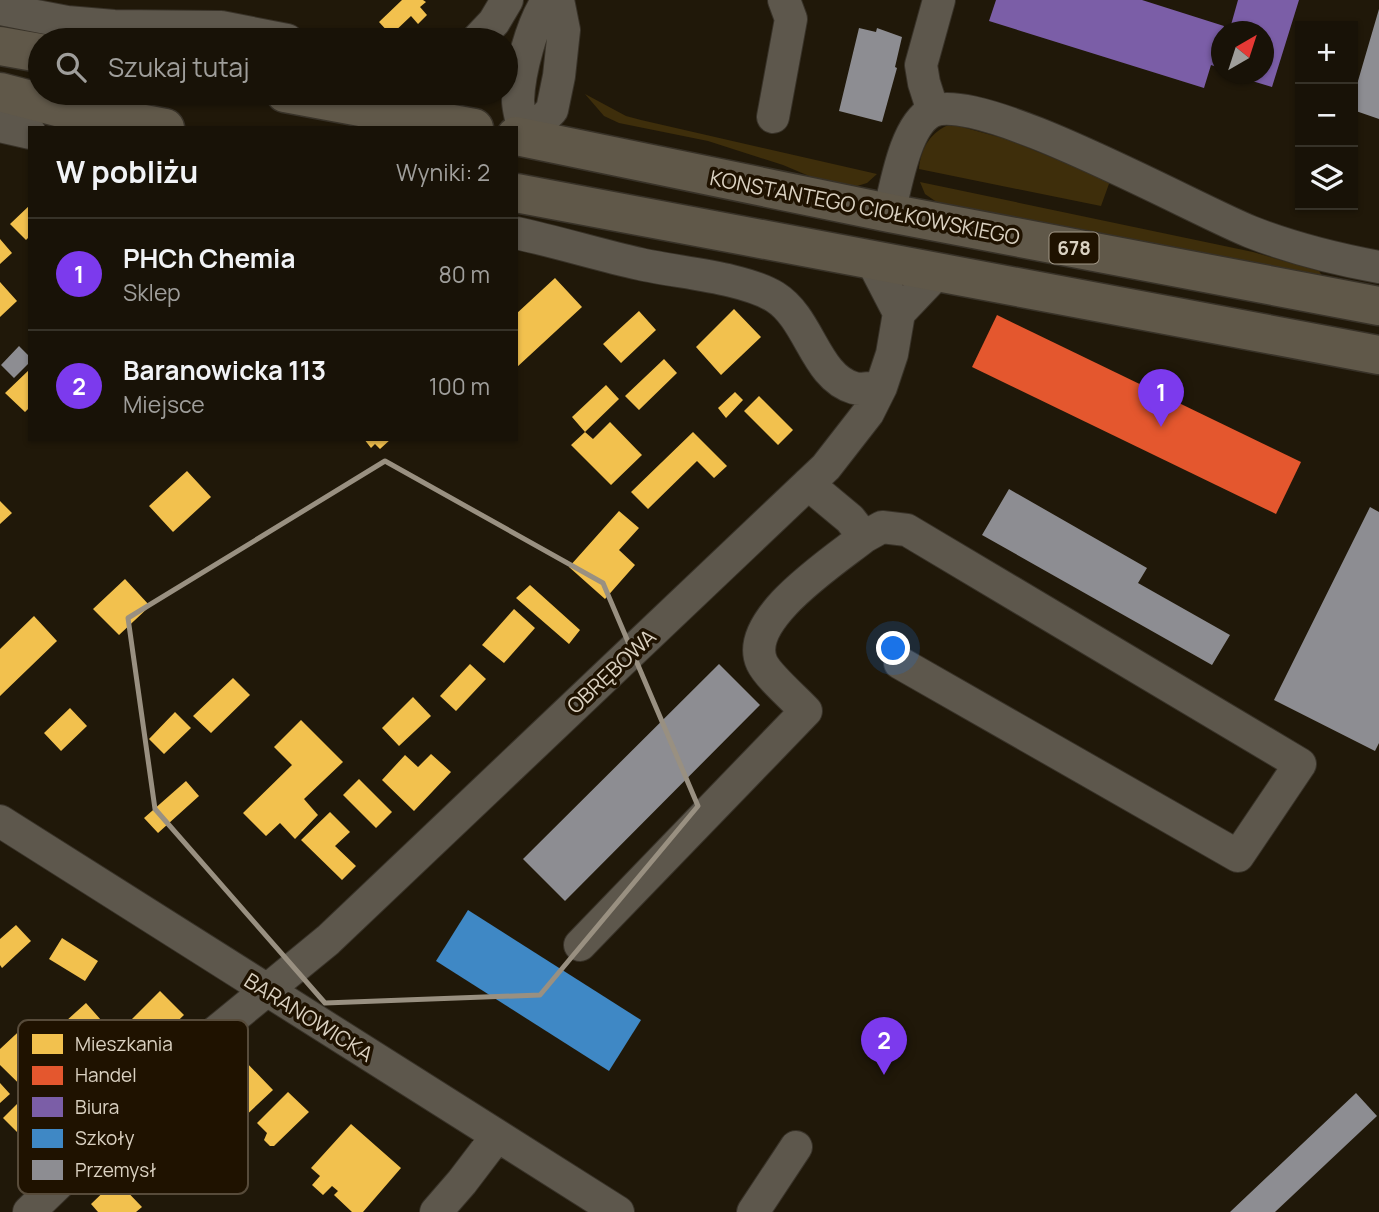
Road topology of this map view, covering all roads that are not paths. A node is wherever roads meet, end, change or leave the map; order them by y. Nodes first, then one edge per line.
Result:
1 (507, 0) edge
2 (548, 0) edge
3 (558, 0) edge
4 (784, 0) edge
5 (939, 0) edge
6 (0, 9) edge
7 (226, 28) edge
8 (488, 28) edge
9 (0, 46) edge
10 (28, 51) edge
11 (0, 92) edge
12 (28, 99) edge
13 (50, 105) edge
14 (350, 105) edge
15 (933, 111) junction
16 (773, 117) dead end
17 (0, 126) edge
18 (154, 126) edge
19 (463, 126) edge
20 (28, 133) edge
21 (521, 136) edge
22 (518, 162) edge
23 (518, 193) edge
24 (889, 213) junction
25 (518, 234) edge
26 (871, 259) junction
27 (1379, 267) edge
28 (938, 272) junction
29 (1379, 306) edge
30 (899, 313) junction
31 (1338, 347) junction
32 (1379, 355) edge
33 (1379, 369) edge
34 (881, 387) junction
35 (808, 484) junction
36 (864, 537) junction
37 (900, 663) dead end
38 (0, 821) edge
39 (580, 945) dead end
40 (267, 990) junction
41 (230, 1020) edge
42 (497, 1136) junction
43 (796, 1147) dead end
44 (48, 1194) edge
45 (29, 1212) edge
46 (436, 1212) edge
47 (618, 1212) edge
48 (753, 1212) edge

1 - 8 street
2 - 21 street
3 - 21 street
4 - 16 street
5 - 15 street
6 - 7 street
9 - 10 highway
11 - 12 highway
13 - 18 highway
14 - 19 highway
15 - 24 street
15 - 27 street
17 - 20 street
21 - 22 highway
21 - 24 highway, KONSTANTEGO CIOŁKOWSKIEGO / 678
23 - 26 highway, 678
24 - 29 highway, KONSTANTEGO CIOŁKOWSKIEGO / 678
25 - 34 street
26 - 28 highway, 678
26 - 30 street
28 - 30 street
28 - 31 highway, 678
30 - 34 street, OBRĘBOWA
31 - 32 highway, 678
31 - 33 street
34 - 35 street, OBRĘBOWA
35 - 36 street
35 - 40 street, OBRĘBOWA
36 - 37 street
36 - 39 street
38 - 40 street, BARANOWICKA
40 - 41 street, OBRĘBOWA
40 - 42 street, BARANOWICKA
42 - 46 street
42 - 47 street, BARANOWICKA
43 - 48 street
44 - 45 street, OBRĘBOWA

